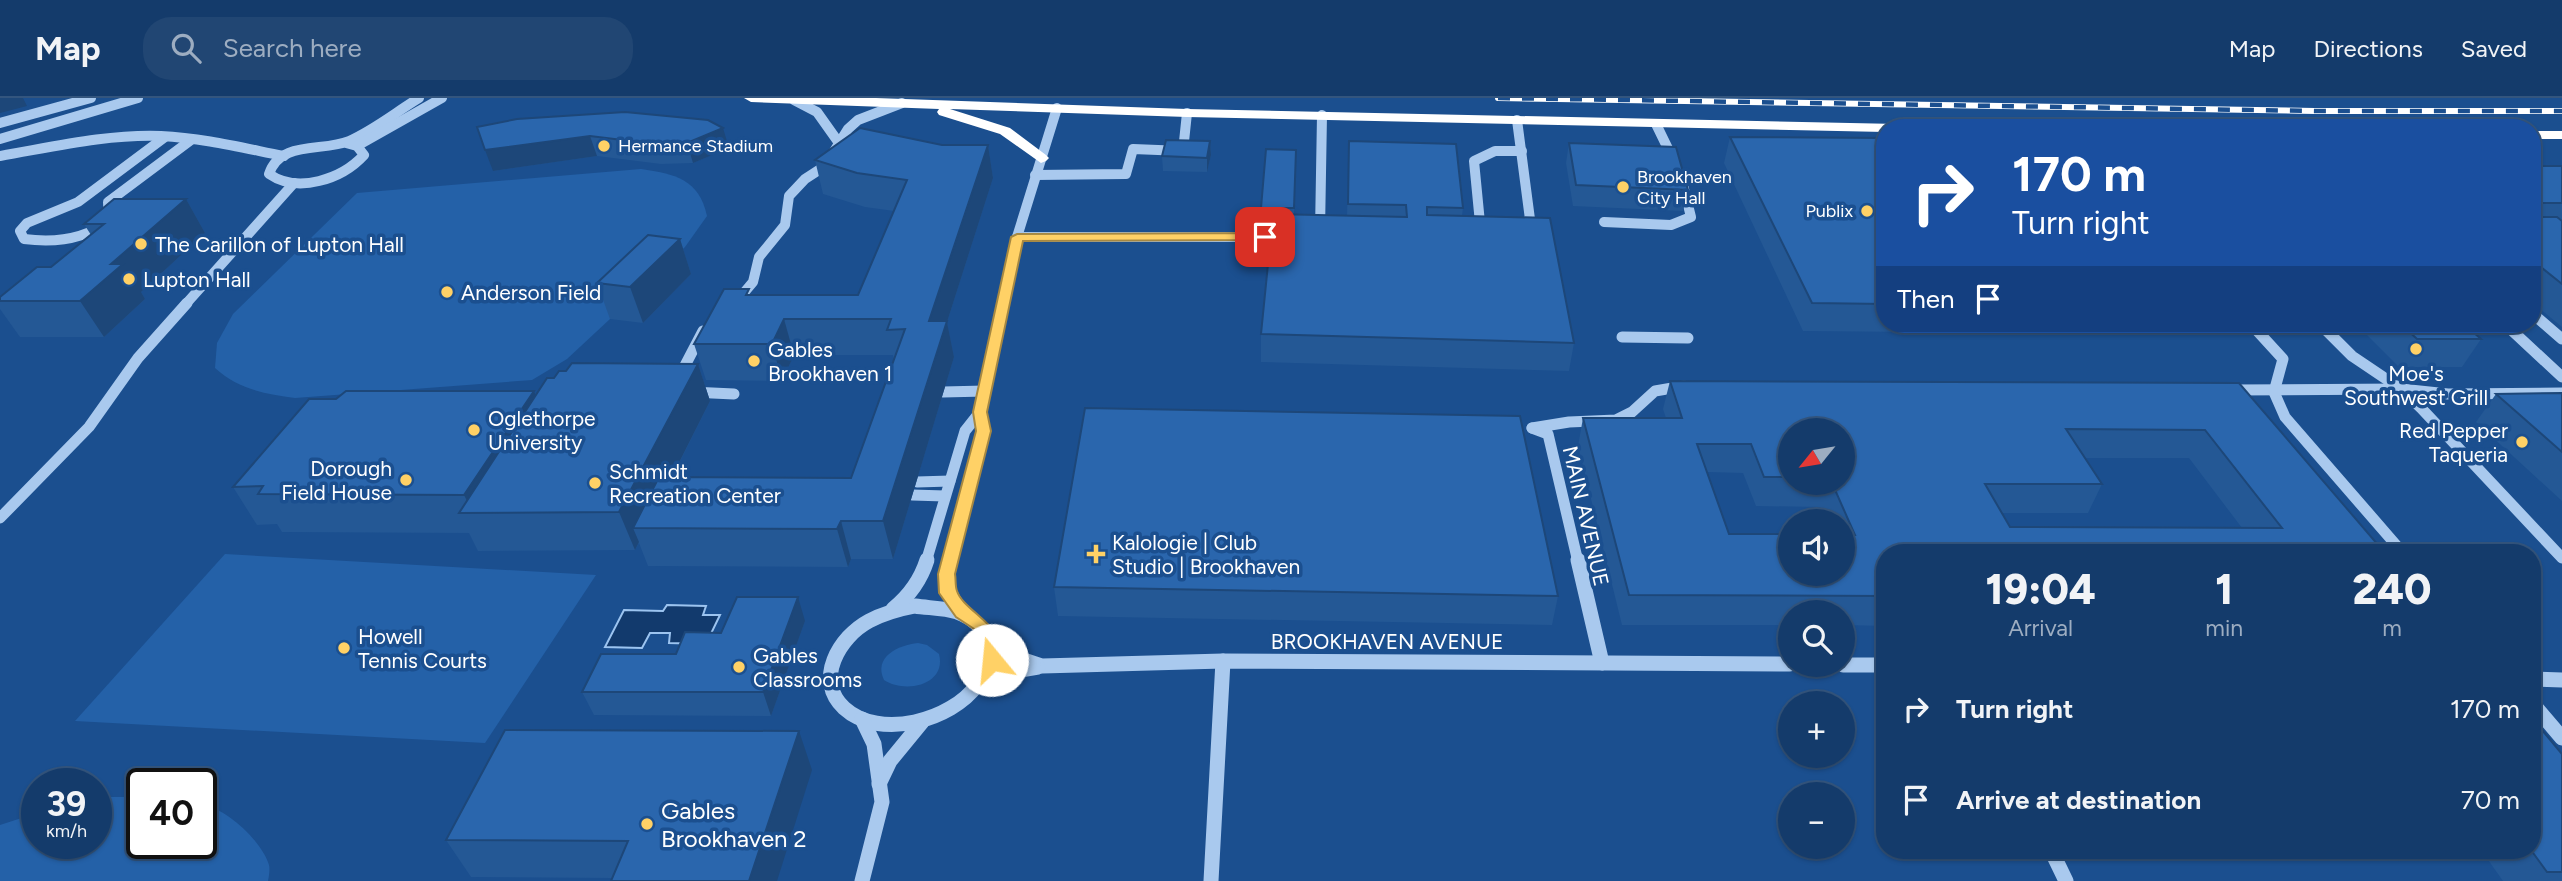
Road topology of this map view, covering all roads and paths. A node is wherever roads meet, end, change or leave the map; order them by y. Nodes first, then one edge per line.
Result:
1 (91, 98) edge
2 (138, 98) edge
3 (419, 98) edge
4 (442, 98) edge
5 (751, 98) edge
6 (794, 100) edge
7 (902, 103) junction
8 (922, 104) junction
9 (1057, 108) junction
10 (1187, 113) junction
11 (1322, 115) junction
12 (1517, 120) junction
13 (0, 123) edge
14 (1656, 124) junction
15 (1876, 128) edge
16 (2541, 135) edge
17 (2560, 136) edge
18 (165, 137) junction
19 (0, 139) edge
20 (191, 140) junction
21 (346, 143) junction
22 (839, 143) junction
23 (357, 146) junction
24 (1522, 151) junction
25 (0, 156) edge
26 (284, 156) junction
27 (1041, 158) junction
28 (1126, 174) joint
29 (1035, 175) junction
30 (294, 183) junction
31 (1604, 222) dead end
32 (1531, 227) joint
33 (1496, 233) edge
34 (1017, 237) junction
35 (1293, 237) edge
36 (1306, 237) edge
37 (1521, 237) edge
38 (745, 306) edge
39 (2541, 321) edge
40 (708, 325) edge
41 (2259, 333) edge
42 (2329, 333) edge
43 (2515, 333) edge
44 (1622, 337) dead end
45 (1688, 338) dead end
46 (2562, 339) edge
47 (2562, 377) edge
48 (1700, 386) edge
49 (2401, 388) junction
50 (2222, 390) edge
51 (985, 391) junction
52 (943, 392) dead end
53 (2274, 392) junction
54 (2562, 393) edge
55 (734, 394) dead end
56 (980, 412) junction
57 (950, 481) junction
58 (917, 482) dead end
59 (912, 495) dead end
60 (946, 496) junction
61 (0, 518) edge
62 (2395, 544) edge
63 (2562, 558) edge
64 (890, 611) junction
65 (962, 612) junction
66 (990, 641) junction
67 (1223, 661) junction
68 (1602, 663) junction
69 (1778, 664) edge
70 (1855, 665) edge
71 (1876, 665) edge
72 (1042, 666) junction
73 (2541, 679) edge
74 (2562, 680) edge
75 (984, 681) junction
76 (2541, 714) edge
77 (862, 719) junction
78 (922, 722) junction
79 (2562, 738) edge
80 (879, 784) junction
81 (2055, 859) edge
82 (862, 881) edge
83 (1211, 881) edge
84 (2066, 881) edge

1 - 13 street
2 - 19 street
3 - 21 street
4 - 23 street
5 - 6 highway
6 - 7 highway
6 - 22 street
7 - 8 highway
7 - 22 street
8 - 9 highway
8 - 27 highway
9 - 10 highway
9 - 27 street
10 - 11 highway
10 - 28 street
11 - 12 highway
11 - 36 street
12 - 14 highway
12 - 24 street
14 - 15 highway
14 - 31 street
16 - 17 highway
18 - 20 street
18 - 20 street
18 - 25 street
20 - 26 street
21 - 23 street
21 - 26 street
22 - 38 street
23 - 30 street
24 - 32 street
24 - 33 street
26 - 30 street
27 - 29 street
28 - 29 street
29 - 34 street
30 - 61 street
32 - 37 street
34 - 35 street
34 - 51 street
39 - 46 street
40 - 55 street
41 - 53 street
42 - 49 street
43 - 47 street
44 - 45 street
48 - 68 street, MAIN AVENUE
49 - 53 street
49 - 54 street
49 - 63 street
50 - 53 street
51 - 52 street
51 - 56 street
53 - 62 street
56 - 57 street
56 - 65 street
57 - 58 street
57 - 60 street
59 - 60 street
60 - 64 street
64 - 65 street
64 - 77 street
65 - 66 street
66 - 72 street, BROOKHAVEN AVENUE
66 - 75 street
67 - 68 street, BROOKHAVEN AVENUE
67 - 72 street, BROOKHAVEN AVENUE
67 - 83 street
68 - 69 street, BROOKHAVEN AVENUE
70 - 71 street
72 - 75 street
73 - 74 street
75 - 78 street
76 - 79 street
77 - 78 street
77 - 80 street
78 - 80 street
80 - 82 street
81 - 84 street

